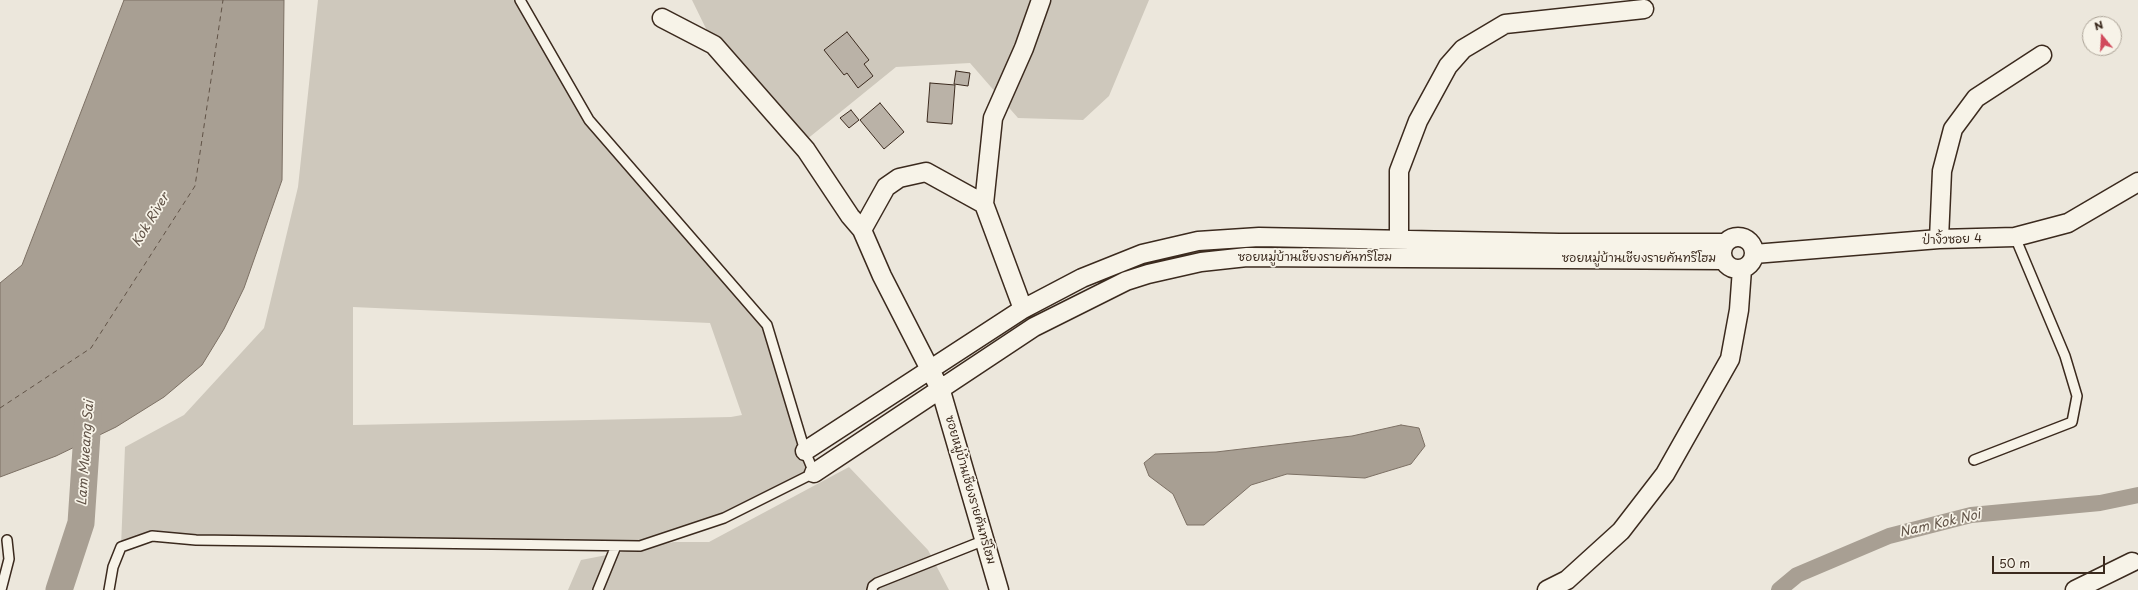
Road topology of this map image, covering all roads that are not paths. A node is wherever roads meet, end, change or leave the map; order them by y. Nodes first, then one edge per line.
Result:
1 (520, 0) edge
2 (1041, 0) edge
3 (1644, 9) dead end
4 (662, 18) dead end
5 (2042, 55) dead end
6 (2138, 182) edge
7 (984, 204) junction
8 (862, 230) junction
9 (2015, 237) junction
10 (1939, 239) junction
11 (1399, 240) junction
12 (1259, 247) junction
13 (1558, 251) junction
14 (1724, 251) junction
15 (1754, 254) junction
16 (1742, 269) junction
17 (1028, 318) junction
18 (930, 371) junction
19 (940, 390) junction
20 (805, 450) junction
21 (1974, 460) dead end
22 (814, 473) junction
23 (7, 540) dead end
24 (985, 540) junction
25 (616, 546) junction
26 (2132, 562) dead end
27 (0, 590) edge
28 (109, 590) edge
29 (598, 590) edge
30 (872, 590) edge
31 (999, 590) edge
32 (1547, 590) edge
33 (2075, 590) edge

1 - 20 lane
2 - 7 street
3 - 11 street
4 - 8 street, ซอยหมู่บ้านเชียงรายคันทรีโฮม
5 - 10 street
6 - 9 street, ป่างิ้วซอย 4
7 - 8 street
7 - 17 street
8 - 18 street, ซอยหมู่บ้านเชียงรายคันทรีโฮม
9 - 10 street, ป่างิ้วซอย 4
9 - 21 lane
10 - 15 street, ป่างิ้วซอย 4
11 - 12 street
11 - 13 street
12 - 13 street, ซอยหมู่บ้านเชียงรายคันทรีโฮม
12 - 17 street, ซอยหมู่บ้านเชียงรายคันทรีโฮม
13 - 14 street, ซอยหมู่บ้านเชียงรายคันทรีโฮม
14 - 15 street
14 - 16 street
15 - 16 street
16 - 32 street
17 - 18 street
17 - 19 street, ซอยหมู่บ้านเชียงรายคันทรีโฮม
18 - 19 street, ซอยหมู่บ้านเชียงรายคันทรีโฮม
18 - 20 street
19 - 22 street, ซอยหมู่บ้านเชียงรายคันทรีโฮม
19 - 24 street, ซอยหมู่บ้านเชียงรายคันทรีโฮม
20 - 22 lane
22 - 25 lane
23 - 27 lane
24 - 30 lane
24 - 31 street, ซอยหมู่บ้านเชียงรายคันทรีโฮม
25 - 28 lane
25 - 29 lane
26 - 33 street

